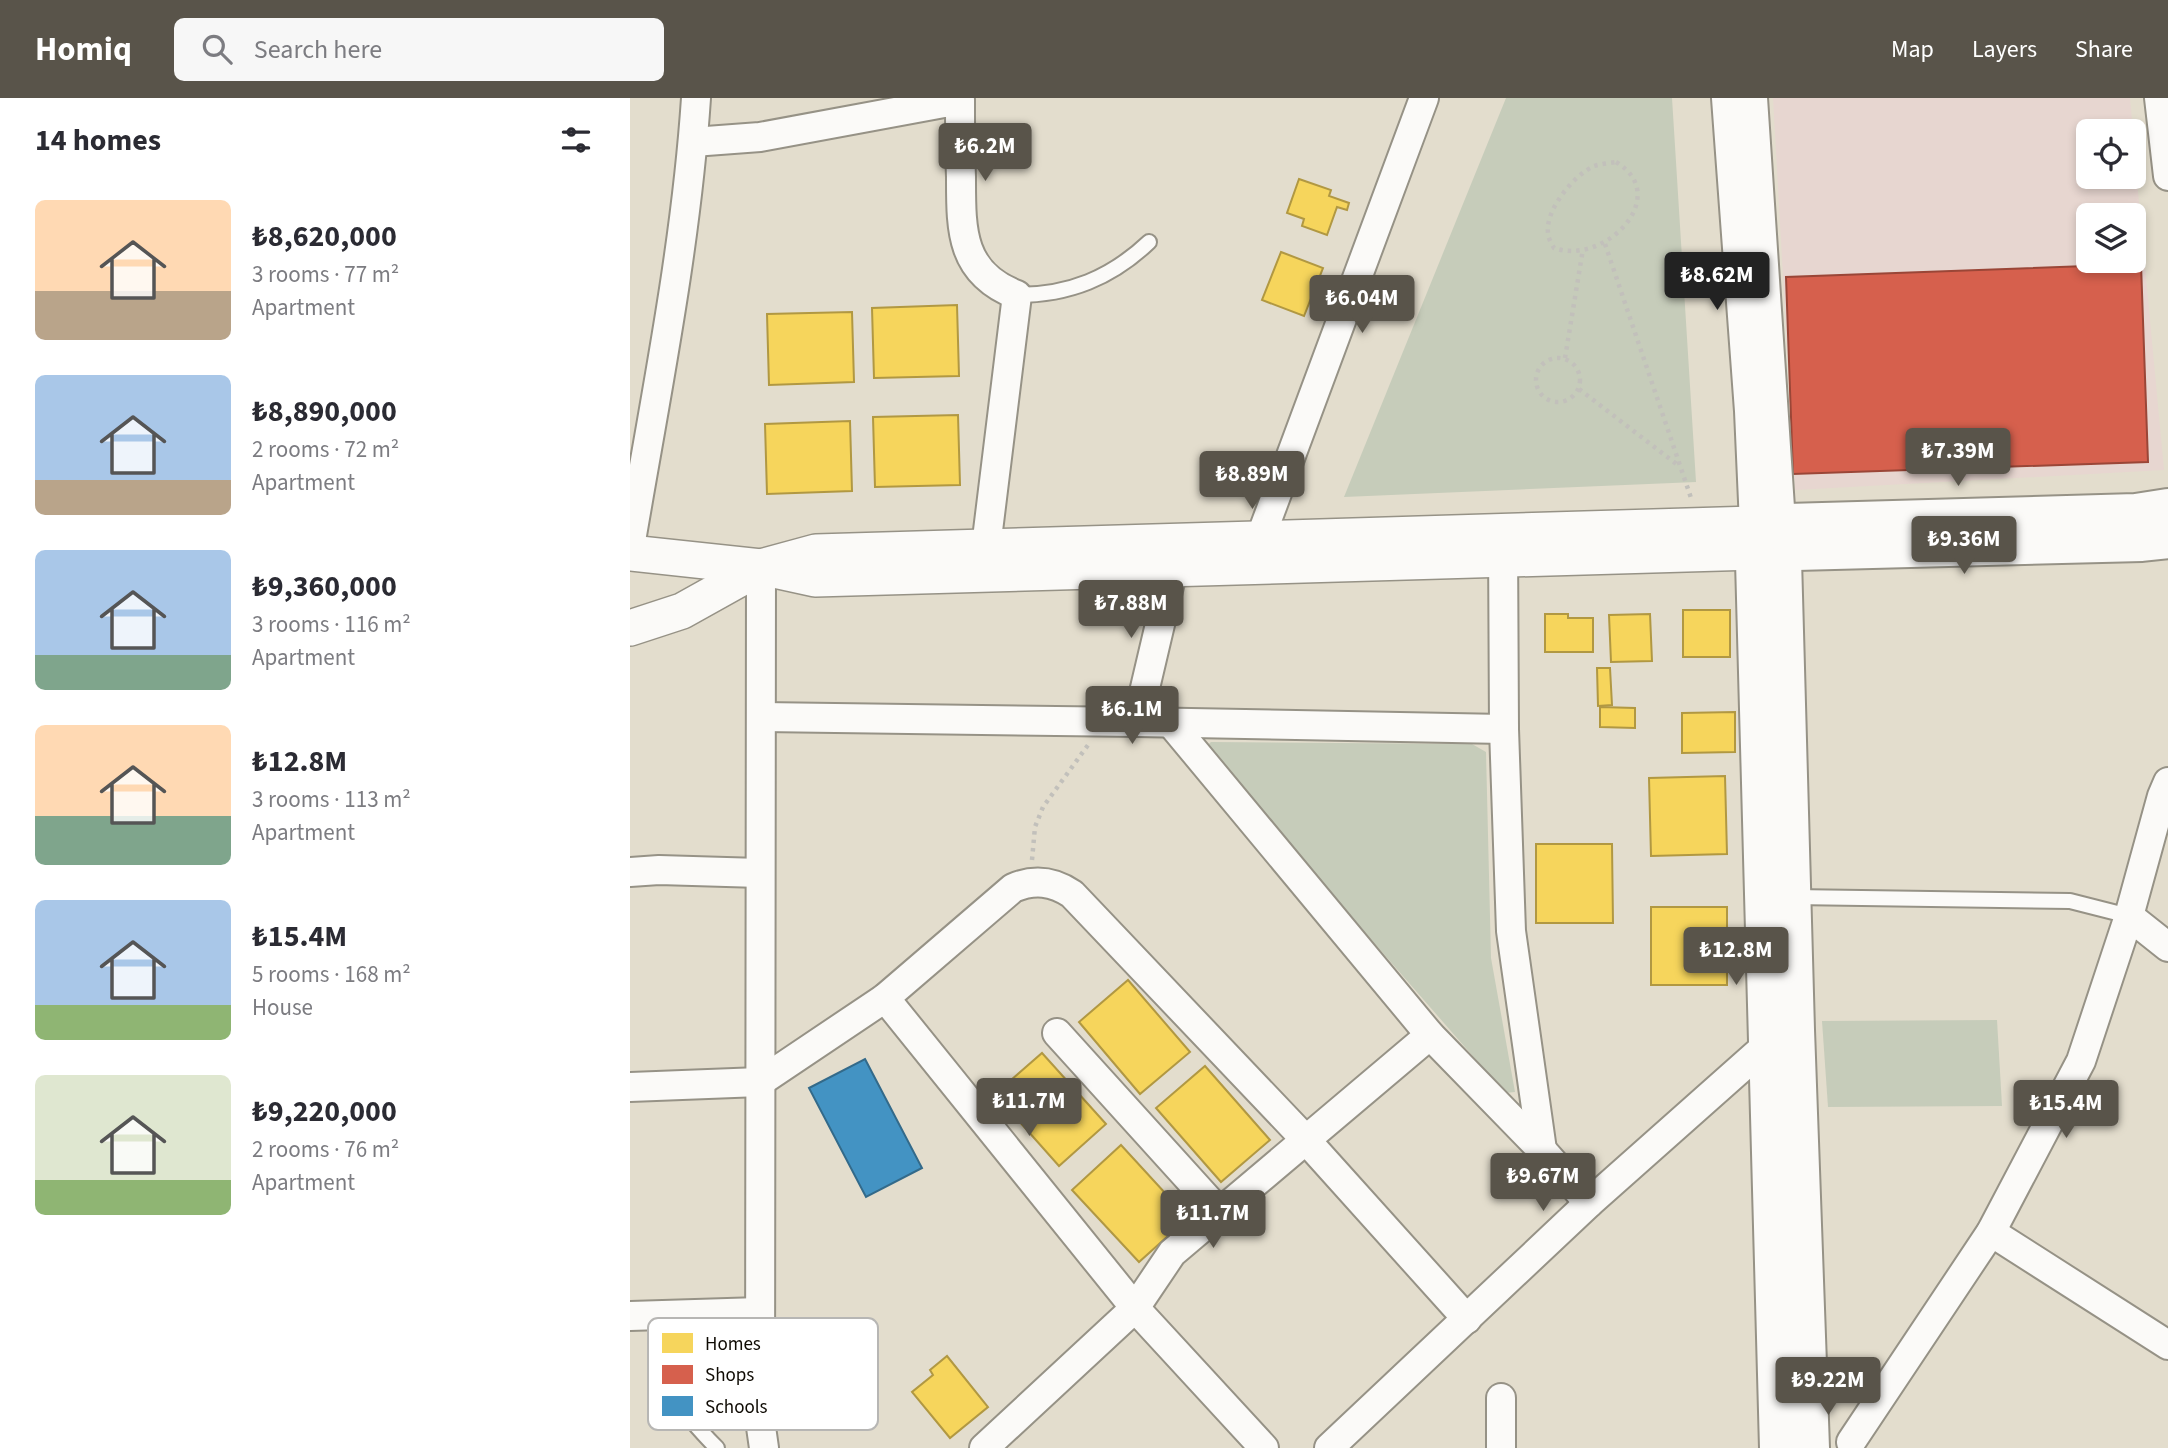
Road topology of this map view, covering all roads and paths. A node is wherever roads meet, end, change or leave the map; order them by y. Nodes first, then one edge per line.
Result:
1 (696, 98) edge
2 (1424, 98) edge
3 (1726, 98) edge
4 (1753, 98) edge
5 (2159, 98) edge
6 (693, 142) junction
7 (2168, 176) edge
8 (1149, 242) dead end
9 (1605, 244) junction
10 (1583, 249) junction
11 (1017, 295) junction
12 (1565, 358) junction
13 (1579, 389) junction
14 (1680, 467) junction
15 (2168, 508) edge
16 (1700, 525) junction
17 (1768, 537) junction
18 (2168, 538) edge
19 (1503, 545) junction
20 (630, 547) edge
21 (986, 547) junction
22 (630, 553) edge
23 (1261, 553) junction
24 (761, 567) junction
25 (1173, 569) junction
26 (630, 628) edge
27 (761, 717) junction
28 (1105, 721) junction
29 (1138, 722) junction
30 (1170, 722) junction
31 (1504, 729) junction
32 (2168, 782) edge
33 (630, 872) edge
34 (760, 873) junction
35 (1032, 882) junction
36 (1792, 897) junction
37 (2129, 916) junction
38 (2168, 947) edge
39 (885, 998) junction
40 (1057, 1033) dead end
41 (1430, 1035) junction
42 (1781, 1038) junction
43 (760, 1082) junction
44 (630, 1087) edge
45 (1306, 1140) junction
46 (1542, 1150) junction
47 (1589, 1203) junction
48 (1220, 1213) junction
49 (1991, 1232) junction
50 (1135, 1308) junction
51 (760, 1312) junction
52 (658, 1315) joint
53 (630, 1316) edge
54 (760, 1318) edge
55 (1467, 1318) junction
56 (2168, 1345) edge
57 (1501, 1398) dead end
58 (701, 1430) edge
59 (761, 1430) edge
60 (1794, 1444) edge
61 (1855, 1445) edge
62 (717, 1448) edge
63 (764, 1448) edge
64 (984, 1448) edge
65 (1264, 1448) edge
66 (1329, 1448) edge
67 (1501, 1448) edge

1 - 6 street
2 - 23 street
3 - 17 street
4 - 17 street
5 - 7 street
6 - 11 street
6 - 20 street
8 - 11 lane
9 - 10 path
9 - 10 path
9 - 14 path
10 - 12 path
11 - 21 street
12 - 13 path
12 - 13 path
13 - 14 path
14 - 16 path
15 - 17 main road
16 - 17 street
16 - 19 street
17 - 18 main road
17 - 19 street
17 - 36 main road
17 - 42 main road
19 - 23 street
19 - 31 street
21 - 23 street
21 - 24 street
22 - 24 street
23 - 25 street
24 - 25 street
24 - 26 street
24 - 27 street
25 - 29 street
27 - 28 street
27 - 34 street
28 - 29 street
28 - 35 path
29 - 30 street
30 - 31 street
30 - 41 street
31 - 46 street
32 - 37 street
33 - 34 street
34 - 43 street
35 - 39 street
35 - 45 street
36 - 37 lane
36 - 42 main road
37 - 38 street
37 - 49 street
39 - 43 street
39 - 50 street
40 - 48 street
41 - 45 street
41 - 46 street
42 - 47 street
42 - 60 main road
43 - 44 street
43 - 51 street
45 - 48 street
45 - 55 street
46 - 47 street
47 - 55 street
48 - 50 street
49 - 56 street
49 - 61 street
50 - 64 street
50 - 65 street
51 - 52 street
51 - 54 street
52 - 53 street
55 - 66 street
57 - 67 street
58 - 62 lane
59 - 63 street
60 - 61 street

